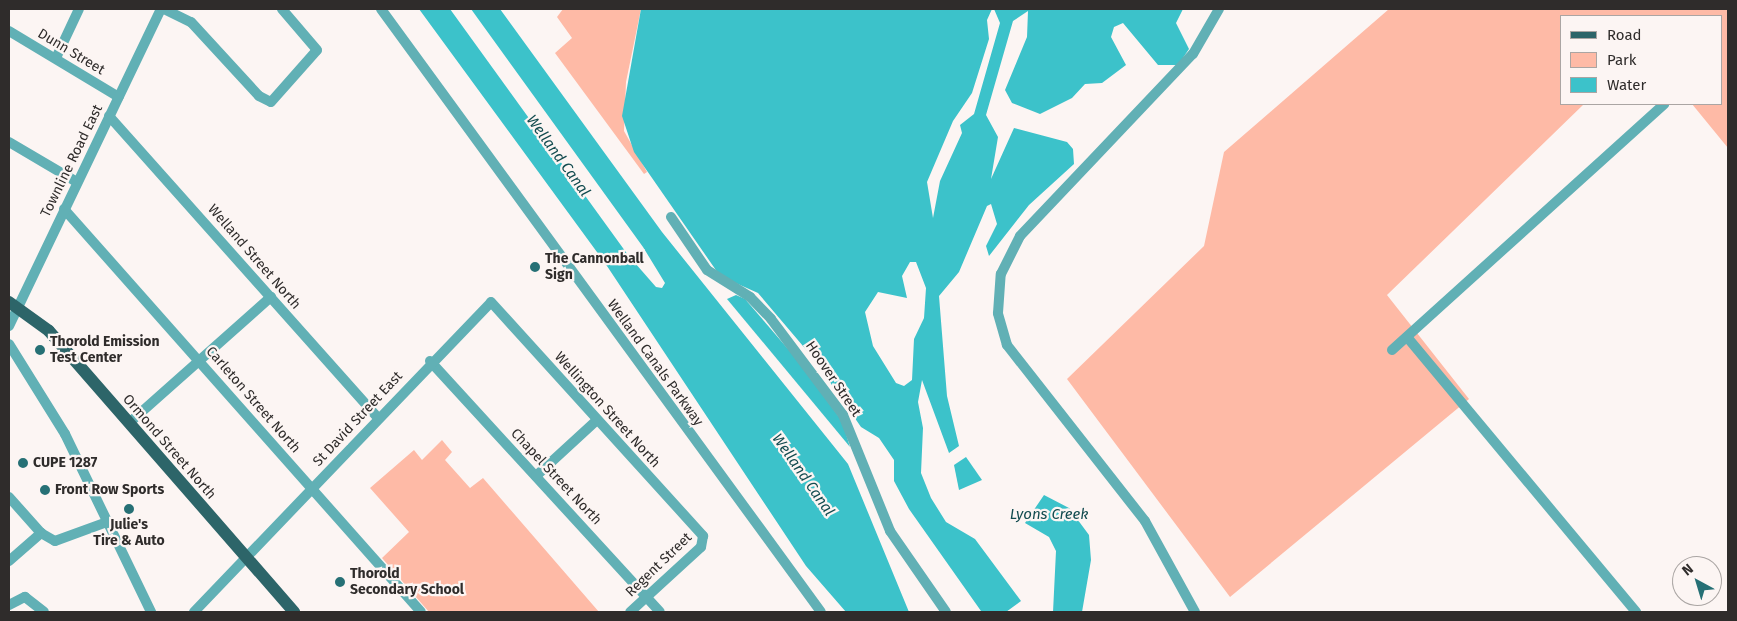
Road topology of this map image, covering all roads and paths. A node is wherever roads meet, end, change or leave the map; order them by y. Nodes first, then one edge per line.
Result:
1 (79, 9) edge
2 (162, 9) edge
3 (282, 9) edge
4 (381, 9) edge
5 (1219, 9) edge
6 (9, 32) edge
7 (56, 58) junction
8 (118, 97) junction
9 (1663, 105) edge
10 (109, 116) junction
11 (9, 142) edge
12 (77, 182) junction
13 (64, 209) junction
14 (671, 217) dead end
15 (271, 297) junction
16 (491, 302) joint
17 (13, 304) edge
18 (9, 326) edge
19 (1407, 337) junction
20 (9, 344) edge
21 (1392, 350) dead end
22 (200, 361) junction
23 (430, 361) junction
24 (377, 417) junction
25 (597, 420) junction
26 (129, 423) junction
27 (536, 476) junction
28 (312, 489) junction
29 (9, 497) edge
30 (107, 522) junction
31 (41, 533) junction
32 (703, 536) joint
33 (246, 557) junction
34 (9, 561) edge
35 (647, 597) junction
36 (9, 605) edge
37 (16, 612) edge
38 (44, 612) edge
39 (152, 612) edge
40 (194, 612) edge
41 (294, 612) edge
42 (421, 612) edge
43 (630, 612) edge
44 (660, 612) edge
45 (821, 612) edge
46 (946, 612) edge
47 (1194, 612) edge
48 (1636, 612) edge

1 - 7 street
2 - 3 street
2 - 8 street, Townline Road East
4 - 45 street, Welland Canals Parkway
5 - 47 street
6 - 7 street, Dunn Street
7 - 8 street, Dunn Street
8 - 10 street, Townline Road East
9 - 19 street
10 - 12 street, Townline Road East
10 - 15 street, Welland Street North
11 - 12 street
12 - 13 street, Townline Road East
13 - 17 street, Townline Road East
13 - 22 street, Carleton Street North
14 - 46 street, Hoover Street
15 - 22 street
15 - 24 street, Welland Street North
16 - 23 street, St David Street East
16 - 25 street, Wellington Street North
17 - 18 street, Townline Road East
17 - 26 main road, Ormond Street North
19 - 21 street
19 - 48 street
20 - 30 street
22 - 26 street
22 - 28 street, Carleton Street North
23 - 24 street, St David Street East
23 - 27 street, Chapel Street North
24 - 28 street, St David Street East
25 - 27 street
25 - 32 street, Wellington Street North
26 - 33 main road, Ormond Street North
27 - 35 street, Chapel Street North
28 - 33 street, St David Street East
28 - 42 street, Carleton Street North
29 - 31 street
30 - 31 street
30 - 39 street
31 - 34 street
32 - 35 street, Regent Street
33 - 40 street, St David Street East
33 - 41 main road, Ormond Street North
35 - 43 street, Regent Street
35 - 44 street, Chapel Street North
36 - 37 street
36 - 38 street

